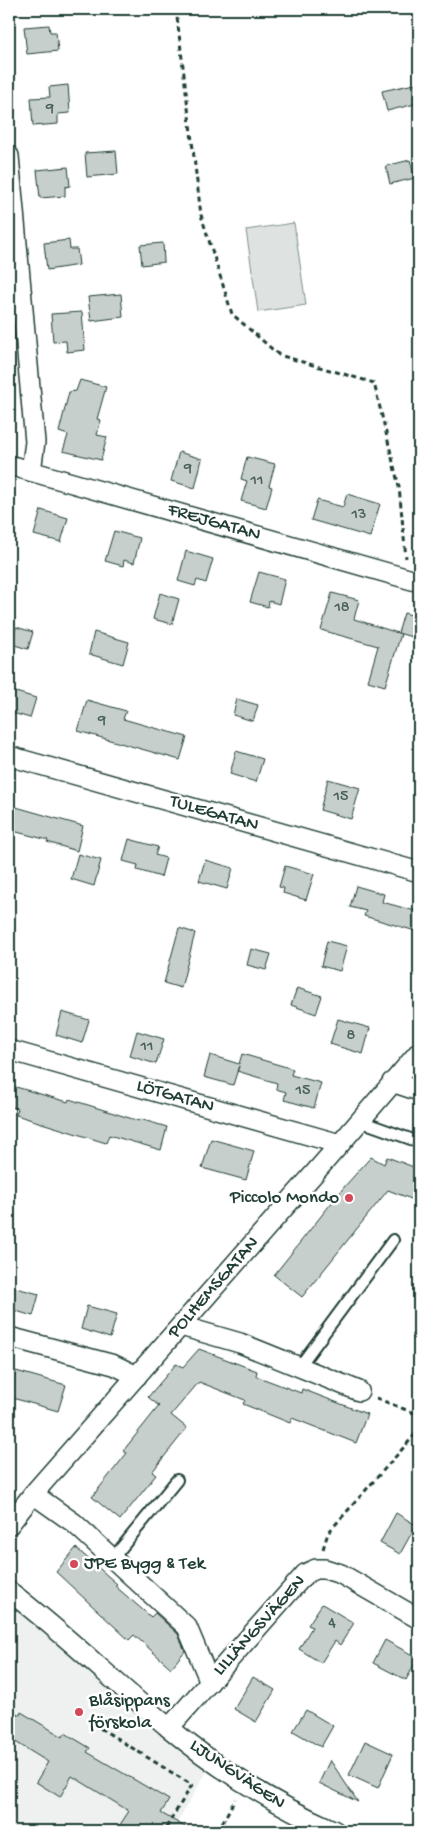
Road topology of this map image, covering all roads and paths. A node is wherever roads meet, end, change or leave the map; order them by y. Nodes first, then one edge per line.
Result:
1 (176, 9) edge
2 (9, 156) edge
3 (9, 465) edge
4 (31, 471) junction
5 (413, 580) edge
6 (9, 756) edge
7 (419, 872) edge
8 (9, 1050) edge
9 (419, 1052) edge
10 (392, 1082) junction
11 (419, 1091) edge
12 (360, 1121) junction
13 (419, 1142) edge
14 (340, 1144) junction
15 (393, 1240) dead end
16 (181, 1326) junction
17 (9, 1337) edge
18 (298, 1367) junction
19 (137, 1376) junction
20 (359, 1391) joint
21 (419, 1415) edge
22 (419, 1430) edge
23 (178, 1480) dead end
24 (34, 1494) junction
25 (11, 1518) edge
26 (113, 1558) junction
27 (316, 1569) junction
28 (9, 1591) edge
29 (419, 1619) edge
30 (210, 1682) junction
31 (100, 1728) dead end
32 (169, 1728) junction
33 (243, 1783) junction
34 (164, 1831) edge
35 (218, 1831) edge
36 (335, 1831) edge

1 - 5 path
2 - 4 street
3 - 4 street, FREJGATAN
4 - 5 street, FREJGATAN
6 - 7 street, TULEGATAN
8 - 14 street, LÖTGATAN
9 - 10 street, POLHEMSGATAN
10 - 11 street
10 - 12 street, POLHEMSGATAN
12 - 13 lane
12 - 14 street, POLHEMSGATAN
14 - 16 street, POLHEMSGATAN
15 - 18 lane
16 - 18 street
16 - 19 street, POLHEMSGATAN
17 - 19 street
18 - 20 street
19 - 24 street, POLHEMSGATAN
20 - 21 path
22 - 27 path
23 - 26 lane
24 - 25 street, POLHEMSGATAN
24 - 26 street
26 - 30 street
27 - 29 street, LILLÄNGSVÄGEN
27 - 30 street, LILLÄNGSVÄGEN
28 - 32 street, LJUNGVÄGEN
30 - 32 street, LILLÄNGSVÄGEN
31 - 34 path
32 - 33 street, LJUNGVÄGEN
33 - 35 path
33 - 36 street, LJUNGVÄGEN

